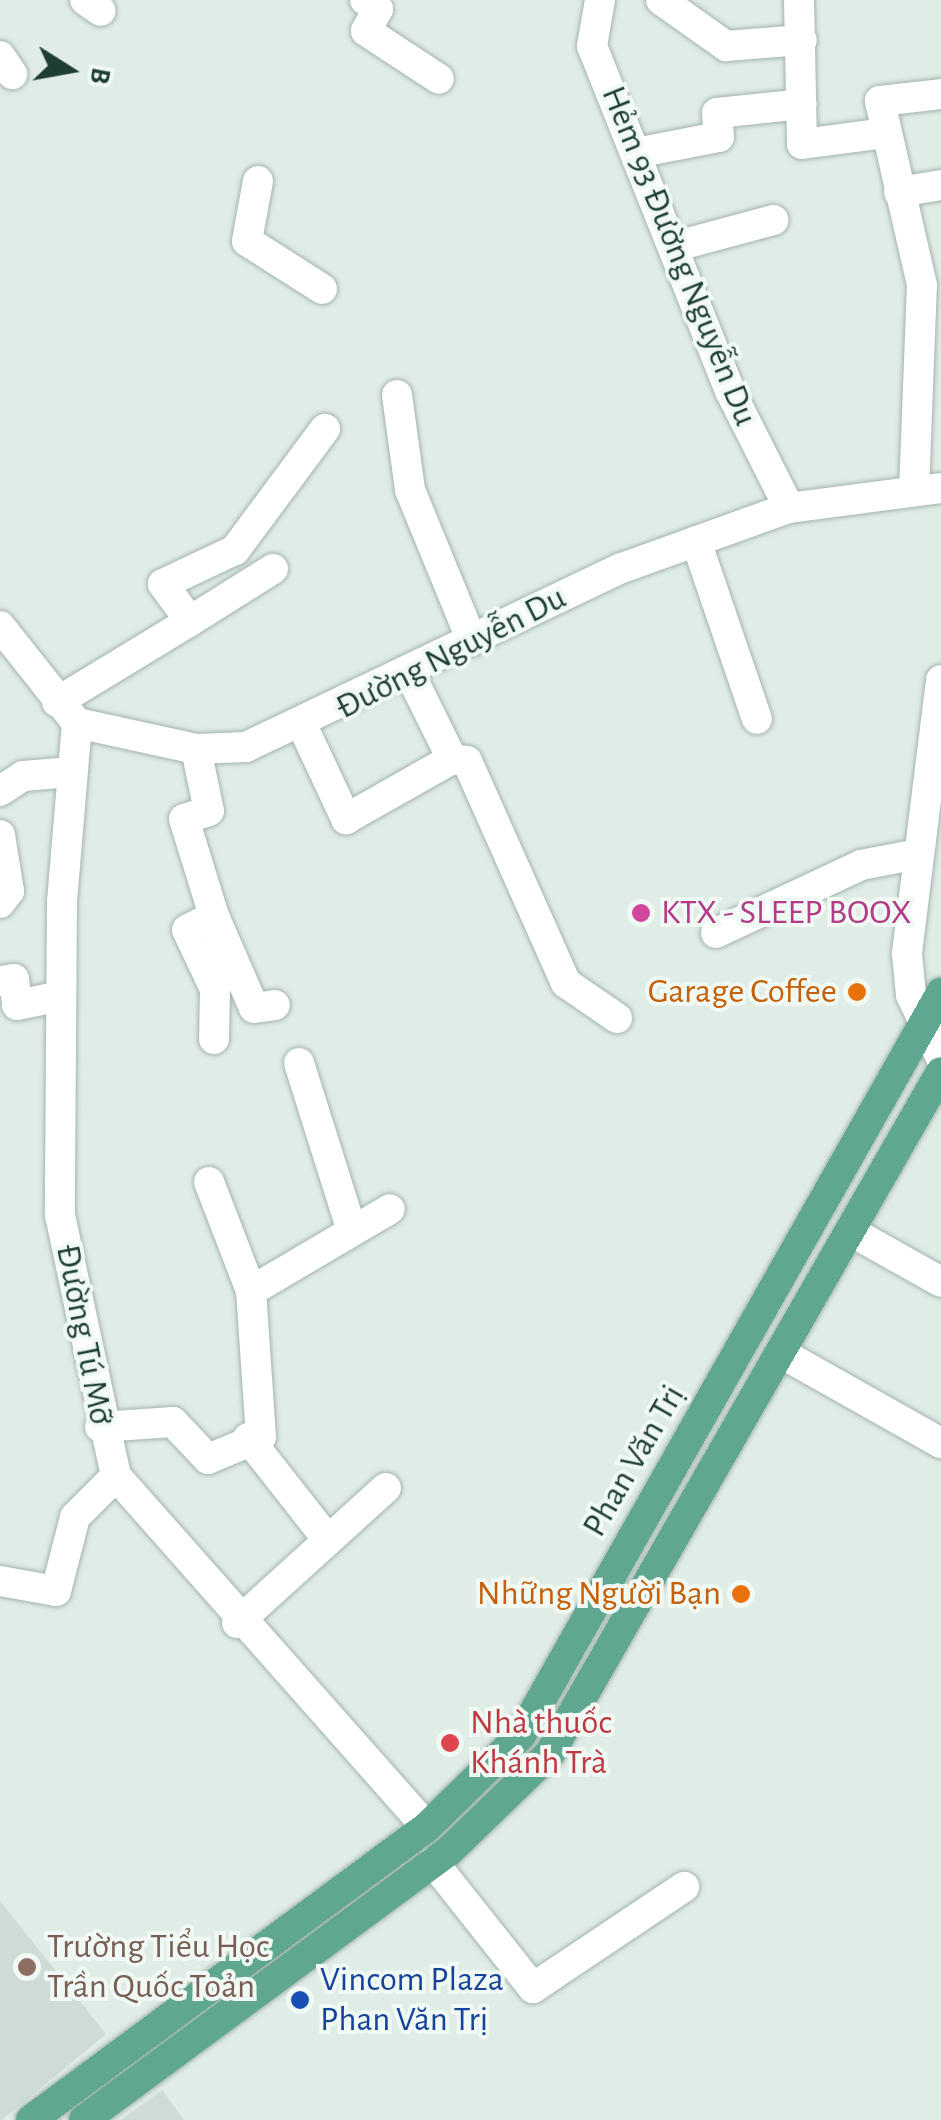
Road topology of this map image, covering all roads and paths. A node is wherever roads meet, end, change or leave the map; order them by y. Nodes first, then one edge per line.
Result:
1 (364, 0) edge
2 (600, 0) edge
3 (662, 0) edge
4 (800, 0) edge
5 (802, 40) junction
6 (439, 79) dead end
7 (941, 94) edge
8 (802, 104) junction
9 (886, 133) junction
10 (642, 152) junction
11 (258, 180) dead end
12 (941, 186) edge
13 (900, 192) junction
14 (772, 220) dead end
15 (673, 247) junction
16 (322, 289) dead end
17 (397, 395) dead end
18 (325, 429) dead end
19 (928, 490) edge
20 (789, 508) junction
21 (696, 541) junction
22 (273, 569) dead end
23 (190, 621) junction
24 (0, 626) edge
25 (472, 642) junction
26 (409, 672) junction
27 (941, 680) edge
28 (67, 713) junction
29 (757, 719) dead end
30 (303, 727) junction
31 (196, 749) junction
32 (452, 759) junction
33 (71, 772) junction
34 (0, 791) edge
35 (0, 835) edge
36 (918, 854) junction
37 (0, 903) edge
38 (214, 916) junction
39 (716, 933) dead end
40 (0, 981) edge
41 (941, 994) edge
42 (60, 996) junction
43 (275, 1005) dead end
44 (617, 1018) dead end
45 (924, 1025) junction
46 (214, 1039) dead end
47 (941, 1058) edge
48 (299, 1063) dead end
49 (941, 1072) edge
50 (209, 1182) dead end
51 (390, 1209) dead end
52 (352, 1232) junction
53 (852, 1232) junction
54 (941, 1282) edge
55 (251, 1291) junction
56 (781, 1354) junction
57 (706, 1410) junction
58 (100, 1426) junction
59 (737, 1430) junction
60 (248, 1438) junction
61 (941, 1443) edge
62 (116, 1476) junction
63 (386, 1488) dead end
64 (328, 1540) junction
65 (0, 1581) edge
66 (237, 1623) junction
67 (427, 1827) junction
68 (433, 1862) junction
69 (684, 1887) dead end
70 (148, 2034) junction
71 (166, 2059) junction
72 (31, 2120) edge
73 (84, 2120) edge

1 - 6 street
2 - 10 street, Hẻm 93 Đường Nguyễn Du
3 - 5 street
4 - 5 street
5 - 8 street
7 - 9 street
8 - 9 street
8 - 10 street
9 - 13 street
10 - 15 street, Hẻm 93 Đường Nguyễn Du
11 - 16 street
12 - 13 street
13 - 19 street
14 - 15 street
15 - 20 street, Hẻm 93 Đường Nguyễn Du
17 - 25 street
18 - 23 street
19 - 20 street, Đường Nguyễn Du
20 - 21 street, Đường Nguyễn Du
21 - 25 street, Đường Nguyễn Du
21 - 29 street
22 - 23 street
23 - 28 street
24 - 28 street
25 - 26 street, Đường Nguyễn Du
26 - 30 street, Đường Nguyễn Du
26 - 32 street
27 - 36 street
28 - 31 street, Đường Nguyễn Du
28 - 33 street, Đường Tú Mỡ
30 - 31 street, Đường Nguyễn Du
30 - 32 street
31 - 38 street
32 - 44 street
33 - 34 street
33 - 42 street, Đường Tú Mỡ
35 - 37 street
36 - 39 street
36 - 45 street
38 - 43 street
38 - 46 street
40 - 42 street
41 - 45 main road, Phan Văn Trị
42 - 58 street, Đường Tú Mỡ
45 - 47 street
45 - 57 main road, Phan Văn Trị
48 - 52 street
49 - 53 main road, Phan Văn Trị
50 - 55 street
51 - 52 street
52 - 55 street
53 - 54 street
53 - 56 main road, Phan Văn Trị
55 - 60 street
56 - 59 main road, Phan Văn Trị
56 - 61 street
57 - 59 main road
57 - 67 main road, Phan Văn Trị
58 - 60 street
58 - 62 street, Đường Tú Mỡ
59 - 68 main road, Phan Văn Trị
60 - 64 street
62 - 65 street
62 - 66 street, Đường Tú Mỡ
63 - 64 street
64 - 66 street
66 - 67 street, Đường Tú Mỡ
67 - 70 main road, Phan Văn Trị
68 - 69 street
68 - 71 main road, Phan Văn Trị
70 - 71 main road
70 - 72 main road, Phan Văn Trị
71 - 73 main road, Phan Văn Trị

